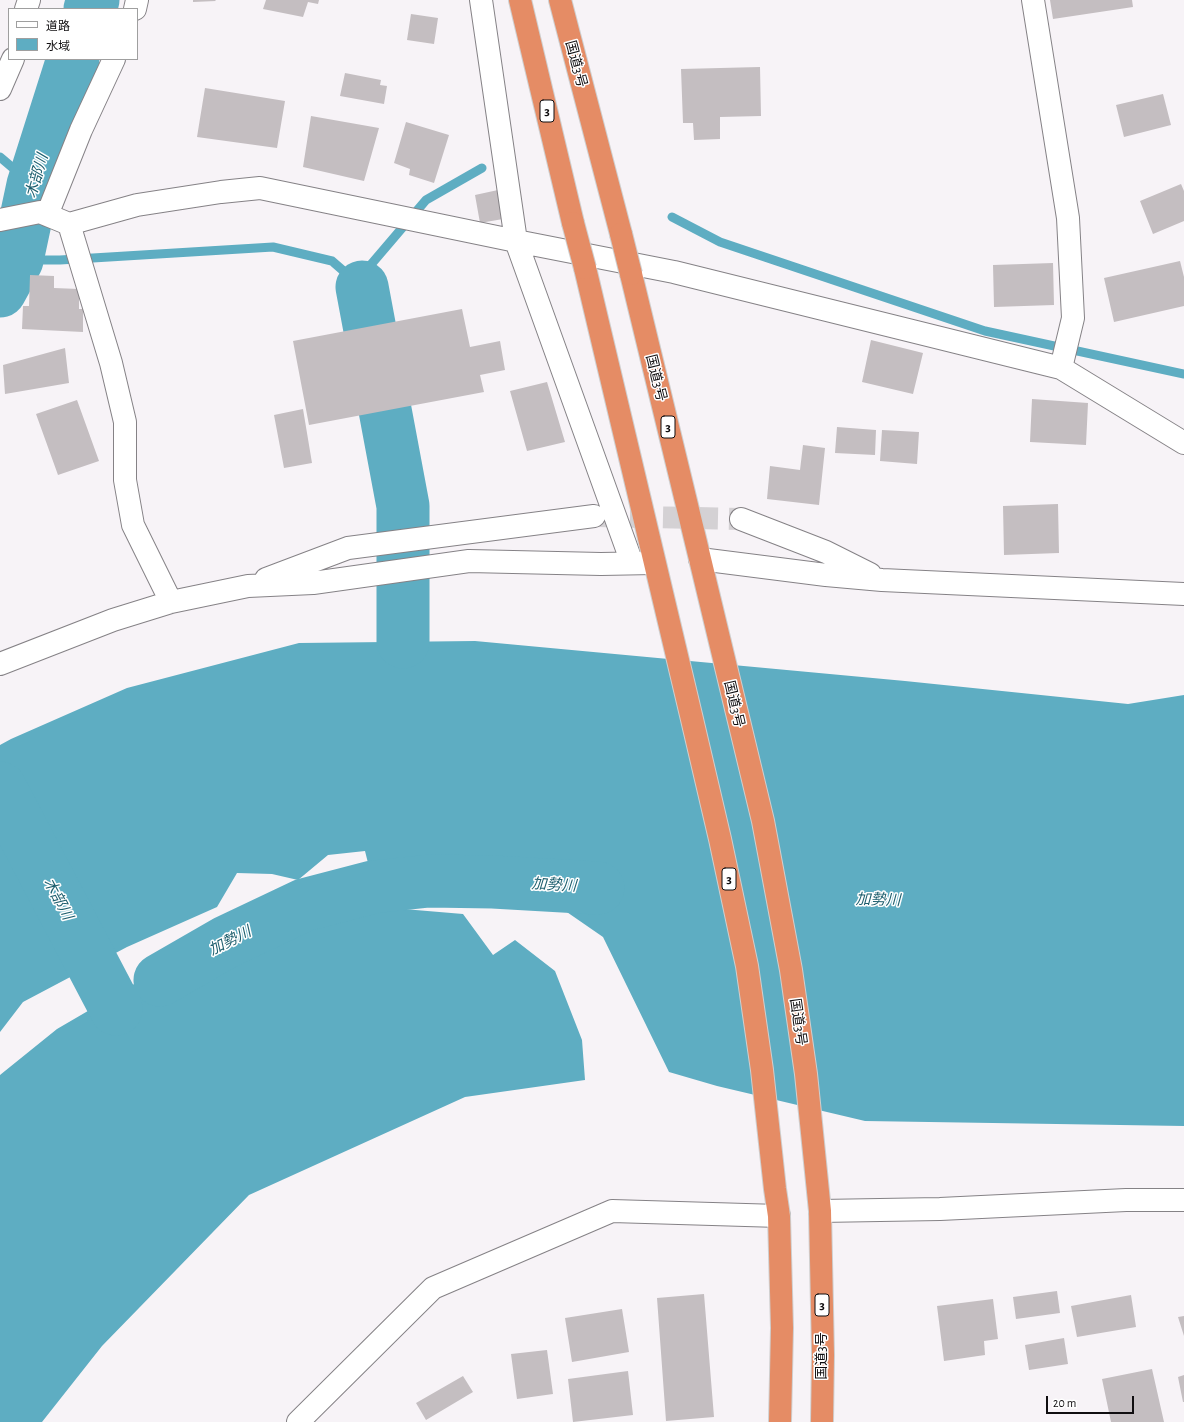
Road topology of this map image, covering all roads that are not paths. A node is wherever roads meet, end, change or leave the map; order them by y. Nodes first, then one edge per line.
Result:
1 (481, 0) edge
2 (520, 0) edge
3 (560, 0) edge
4 (1033, 0) edge
5 (12, 60) edge
6 (114, 60) edge
7 (0, 90) edge
8 (43, 214) junction
9 (0, 220) edge
10 (70, 224) junction
11 (516, 241) junction
12 (1061, 368) junction
13 (1184, 443) edge
14 (594, 516) tunnel mouth
15 (741, 519) tunnel mouth
16 (700, 559) junction
17 (632, 563) junction
18 (656, 568) junction
19 (882, 580) junction
20 (248, 586) junction
21 (1184, 594) edge
22 (171, 602) junction
23 (2, 664) edge
24 (1184, 1200) edge
25 (820, 1211) junction
26 (780, 1216) junction
27 (298, 1422) edge
28 (780, 1422) edge
29 (822, 1422) edge

1 - 11 street
2 - 18 highway, 3, bridge
3 - 16 highway, 国道3号 / 3, bridge
4 - 12 street
5 - 7 street
6 - 8 street
8 - 9 street
8 - 10 street
10 - 11 street
10 - 22 street
11 - 12 street
11 - 17 street
12 - 13 street
14 - 20 street
15 - 19 street
16 - 19 street
16 - 25 highway, 国道3号 / 3
17 - 18 street
17 - 20 street
18 - 26 highway, 3
19 - 21 street
20 - 22 street
22 - 23 street
24 - 25 street
25 - 29 highway, 国道3号 / 3
26 - 27 street
26 - 28 highway, 3

